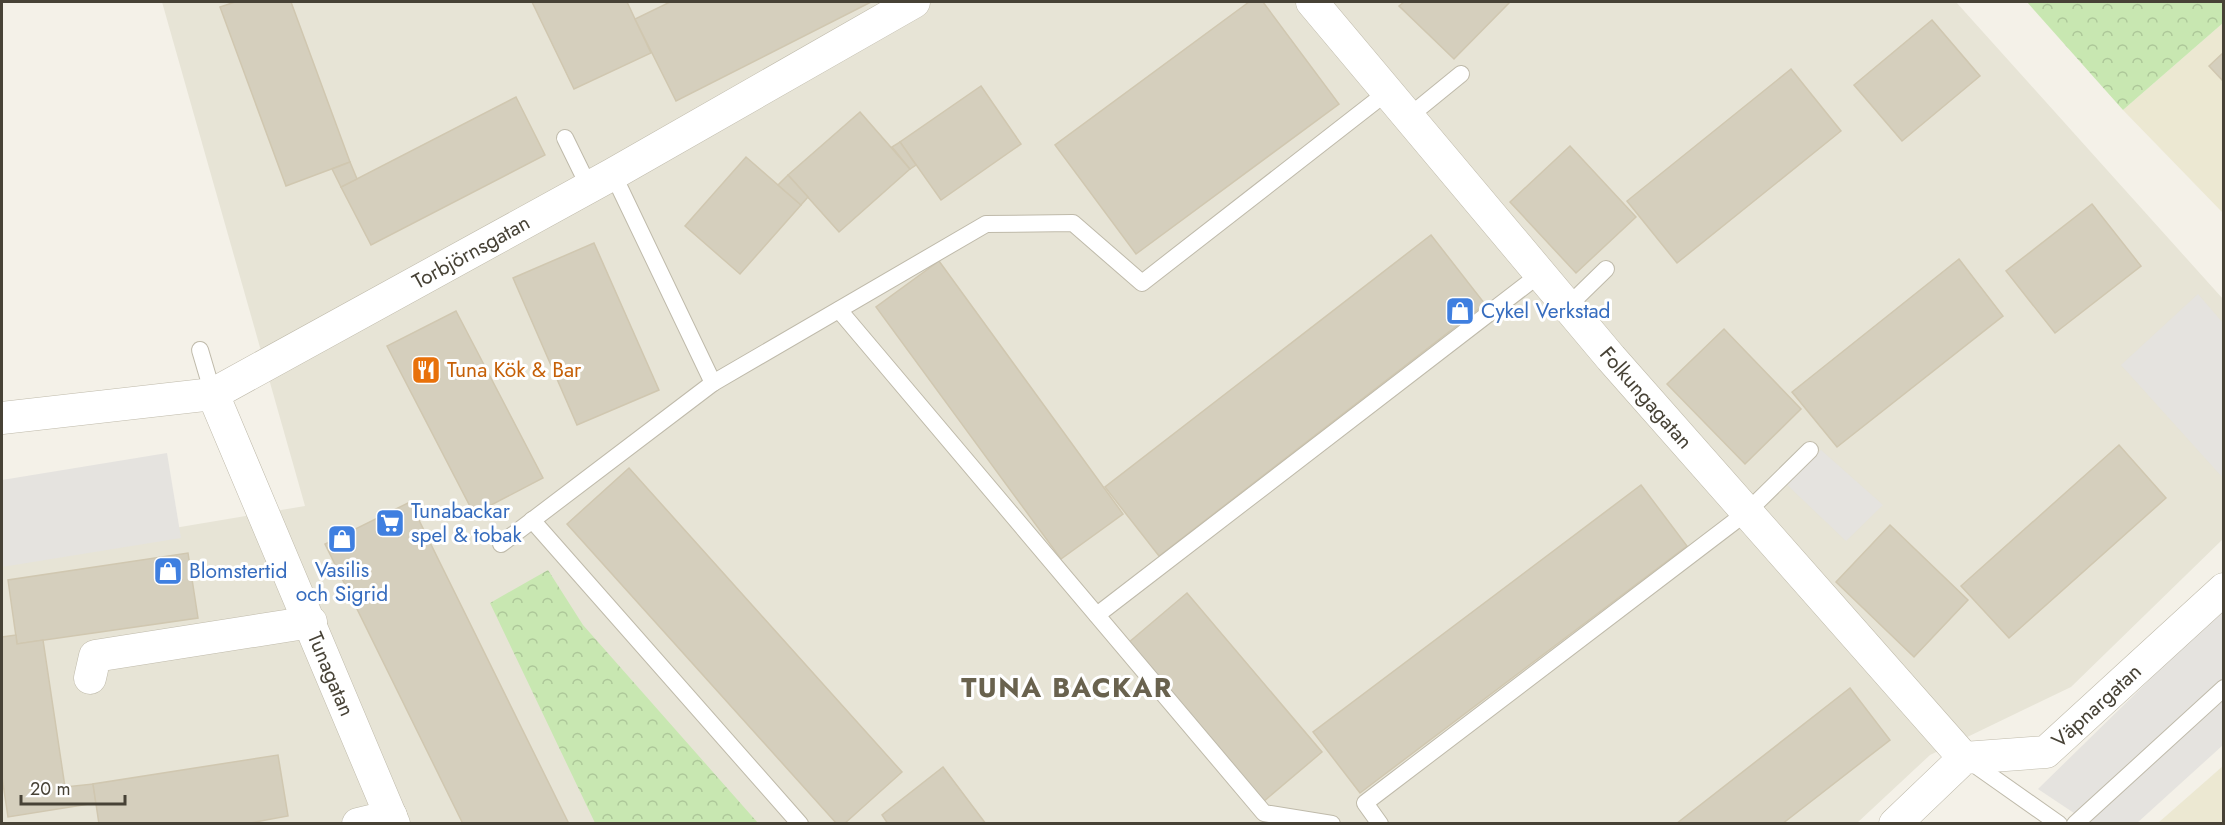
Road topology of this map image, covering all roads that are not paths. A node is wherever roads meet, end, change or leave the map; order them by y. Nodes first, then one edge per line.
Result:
1 (914, 2) edge
2 (1312, 2) edge
3 (1461, 74) dead end
4 (1386, 93) junction
5 (1407, 118) junction
6 (565, 138) dead end
7 (601, 180) junction
8 (1606, 269) dead end
9 (1539, 274) junction
10 (1567, 307) junction
11 (839, 310) junction
12 (200, 350) dead end
13 (713, 383) junction
14 (213, 394) junction
15 (2, 418) edge
16 (1810, 450) dead end
17 (1747, 512) junction
18 (532, 520) junction
19 (501, 544) dead end
20 (2223, 588) edge
21 (1096, 615) junction
22 (311, 622) junction
23 (90, 678) dead end
24 (2223, 688) edge
25 (1964, 758) junction
26 (393, 820) edge
27 (358, 824) edge
28 (800, 824) edge
29 (1332, 824) edge
30 (1380, 824) edge
31 (1895, 824) edge
32 (2059, 824) edge
33 (2075, 824) edge

1 - 7 street, Torbjörnsgatan
2 - 4 street, Folkungagatan
3 - 5 lane
4 - 5 street, Folkungagatan
4 - 11 lane
5 - 9 street, Folkungagatan
6 - 7 lane
7 - 13 lane
7 - 14 street, Torbjörnsgatan
8 - 10 lane
9 - 10 street, Folkungagatan
9 - 21 lane
10 - 17 street, Folkungagatan
11 - 13 lane
11 - 21 lane
12 - 14 lane
13 - 18 lane
14 - 15 street, Torbjörnsgatan
14 - 22 street, Tunagatan
16 - 17 lane
17 - 25 street, Folkungagatan
17 - 30 lane
18 - 19 lane
18 - 28 lane
20 - 25 street, Väpnargatan
21 - 29 lane
22 - 23 street
22 - 26 street, Tunagatan
24 - 33 lane
25 - 31 street
25 - 32 lane
26 - 27 street

